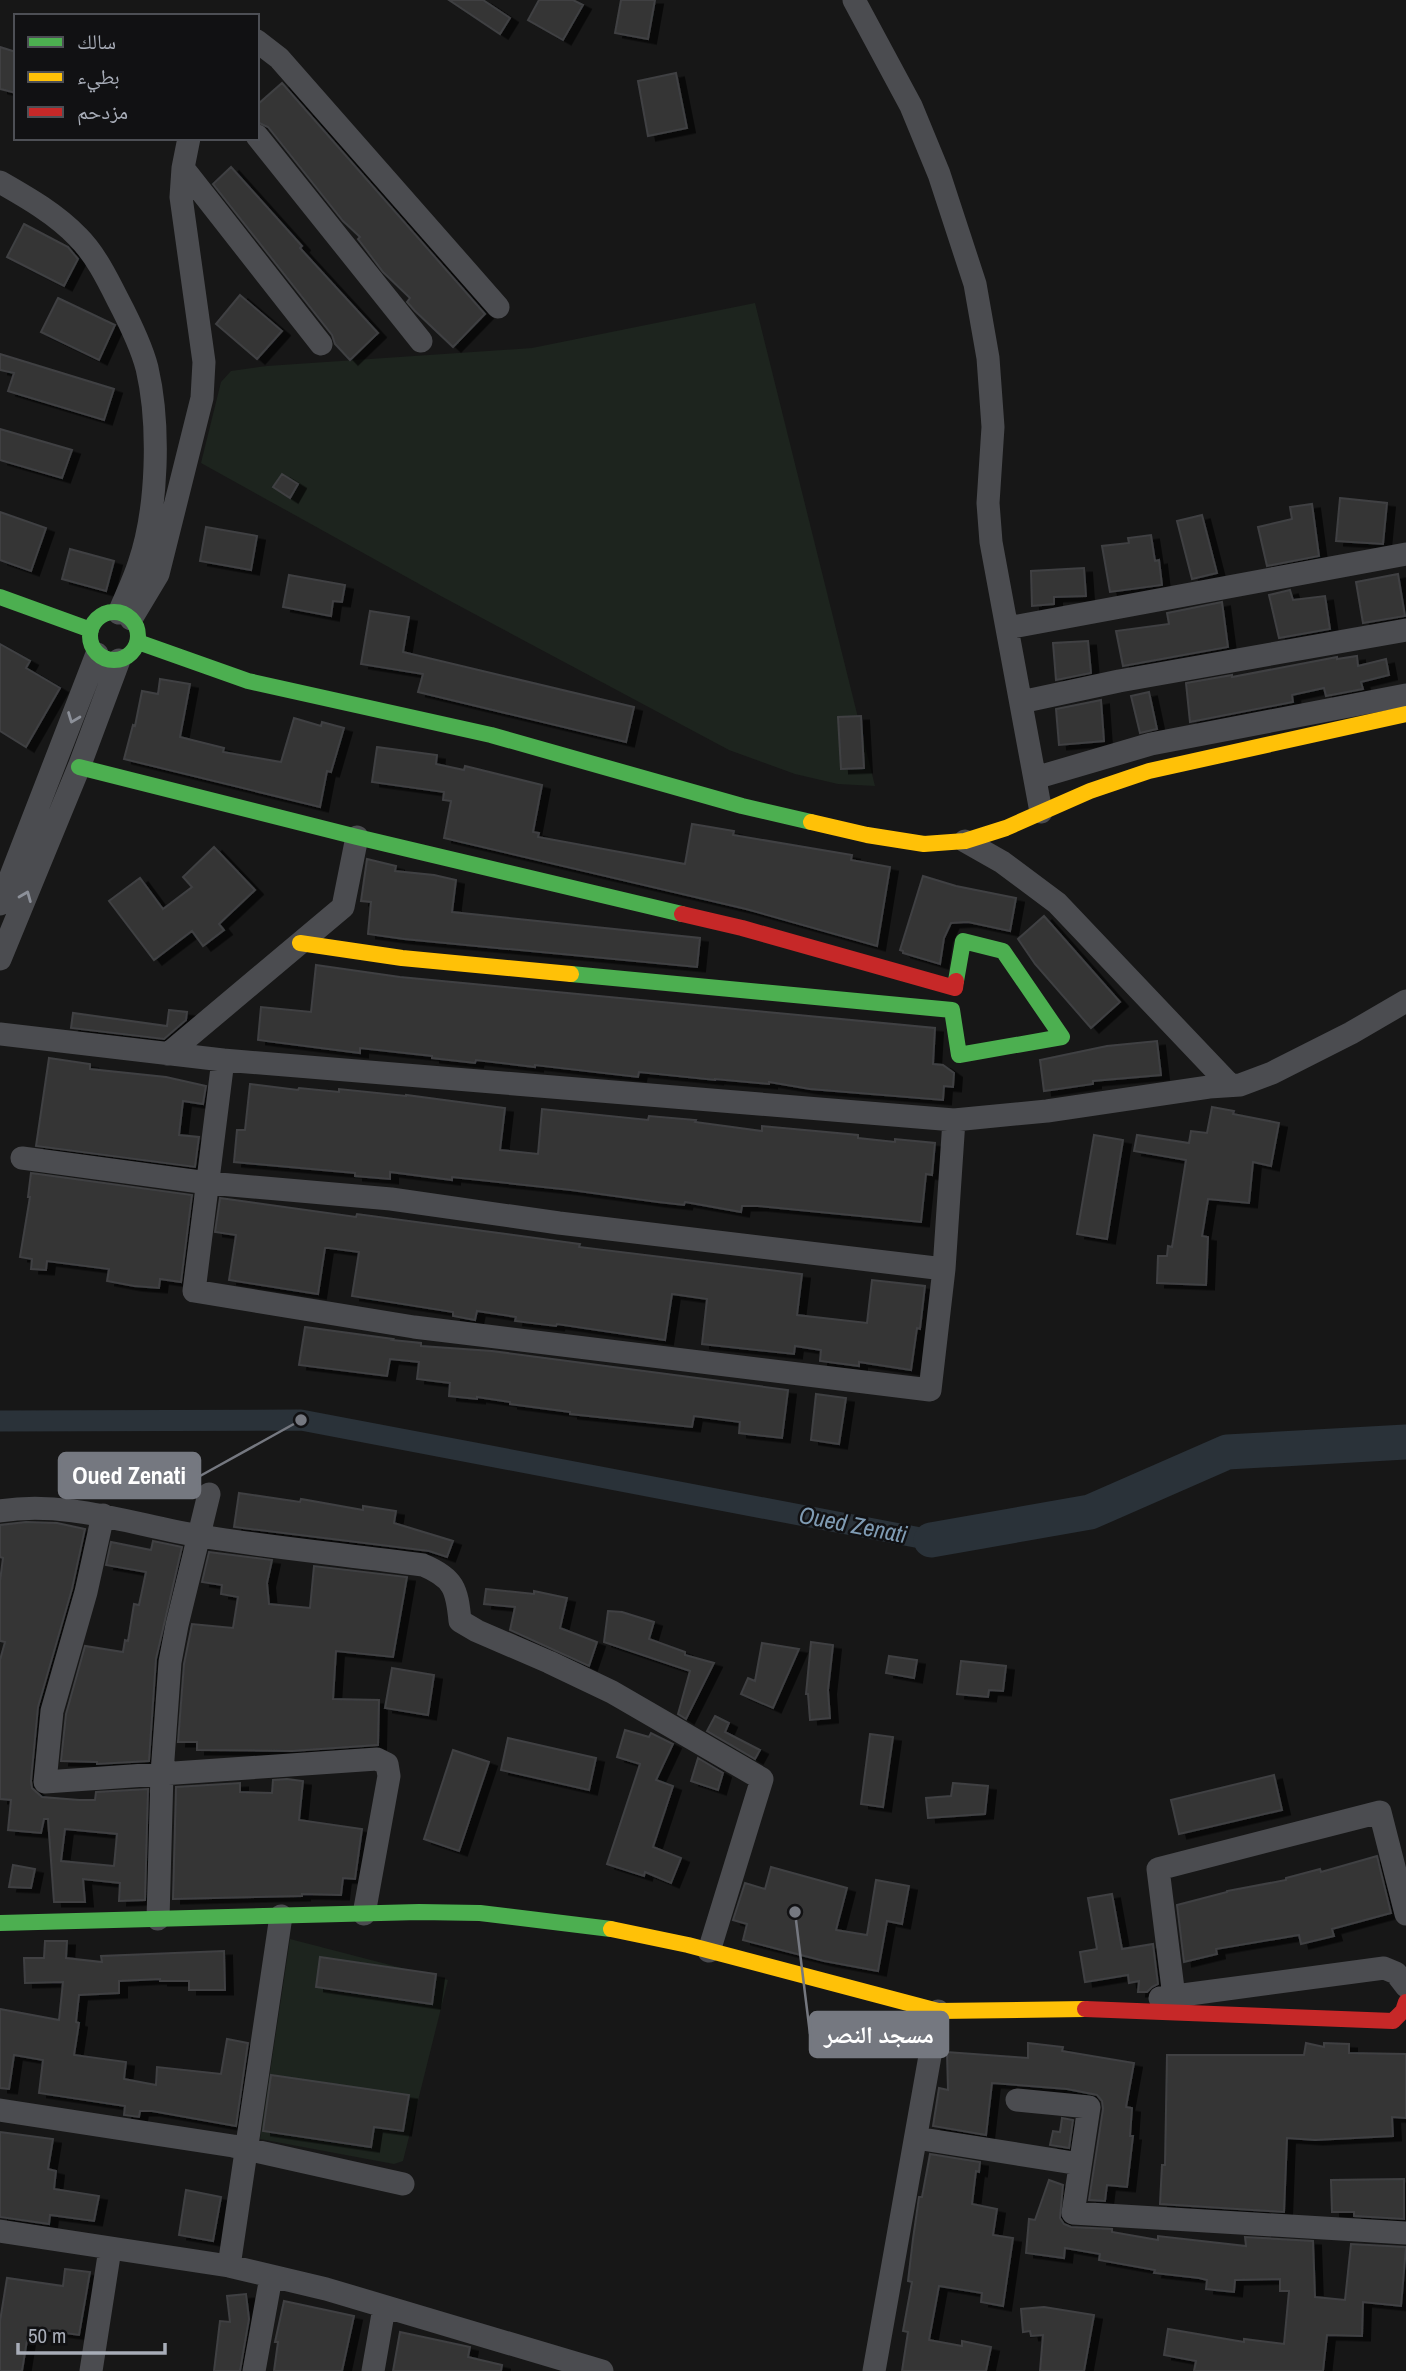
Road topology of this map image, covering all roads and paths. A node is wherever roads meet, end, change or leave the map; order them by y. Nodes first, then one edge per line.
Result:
1 (854, 0) edge
2 (259, 43) edge
3 (259, 138) edge
4 (189, 140) edge
5 (183, 168) junction
6 (0, 182) edge
7 (498, 307) dead end
8 (421, 341) dead end
9 (321, 344) dead end
10 (1406, 554) edge
11 (0, 597) edge
12 (125, 616) junction
13 (1007, 628) junction
14 (1406, 629) edge
15 (91, 630) junction
16 (138, 642) junction
17 (108, 657) junction
18 (1406, 695) edge
19 (1021, 702) junction
20 (1406, 714) edge
21 (79, 767) junction
22 (1035, 778) junction
23 (1041, 812) junction
24 (357, 837) junction
25 (965, 841) junction
26 (0, 904) edge
27 (300, 943) junction
28 (0, 959) edge
29 (1406, 1001) edge
30 (0, 1034) edge
31 (168, 1054) junction
32 (223, 1060) junction
33 (1230, 1085) junction
34 (954, 1120) junction
35 (22, 1158) dead end
36 (208, 1183) junction
37 (944, 1269) junction
38 (209, 1494) dead end
39 (0, 1511) edge
40 (103, 1515) junction
41 (200, 1536) junction
42 (162, 1773) junction
43 (364, 1914) junction
44 (1406, 1914) edge
45 (281, 1916) junction
46 (158, 1919) junction
47 (0, 1923) edge
48 (709, 1951) junction
49 (1406, 1986) edge
50 (1174, 1997) junction
51 (1406, 2002) edge
52 (1084, 2009) junction
53 (938, 2011) junction
54 (1017, 2100) dead end
55 (0, 2110) edge
56 (915, 2138) junction
57 (244, 2150) junction
58 (1080, 2164) junction
59 (403, 2184) dead end
60 (0, 2231) edge
61 (1406, 2233) edge
62 (110, 2249) junction
63 (229, 2266) junction
64 (271, 2277) junction
65 (384, 2308) junction
66 (91, 2371) edge
67 (254, 2371) edge
68 (374, 2371) edge
69 (602, 2371) edge
70 (874, 2371) edge

1 - 13 street
2 - 7 street
3 - 8 street
4 - 5 street
5 - 9 street
5 - 12 street
6 - 12 street
10 - 13 street
11 - 15 street
12 - 15 street
12 - 16 street
13 - 19 street
14 - 19 street
15 - 17 street
16 - 17 street
16 - 25 street
17 - 21 street
17 -> 26 street
18 - 22 street
19 - 22 street
20 - 23 street
21 - 24 street
28 -> 21 street
22 - 23 street
23 - 25 street
24 - 27 street
24 - 27 street
25 - 33 street
27 - 31 street
29 - 33 street
30 - 31 street
31 - 32 street
32 - 34 street
32 - 36 street
33 - 34 street
34 - 37 street
35 - 36 street
36 - 37 street
36 - 37 street
38 - 41 street
39 - 40 street
40 - 41 street
40 - 42 street
41 - 42 street
41 - 48 street
42 - 43 street
42 - 46 street
43 - 45 street
43 - 48 street
44 - 50 street
45 - 46 street
45 - 57 street
46 - 47 street
48 - 53 street
49 - 50 street
50 - 52 street
51 - 52 street
52 - 53 street
53 - 56 street
54 - 58 street
55 - 57 street
56 - 58 street
56 - 70 street
57 - 59 street
57 - 63 street
58 - 61 street
60 - 62 street
62 - 63 street
62 - 66 street
63 - 64 street
64 - 65 street
64 - 67 street
65 - 68 street
65 - 69 street

